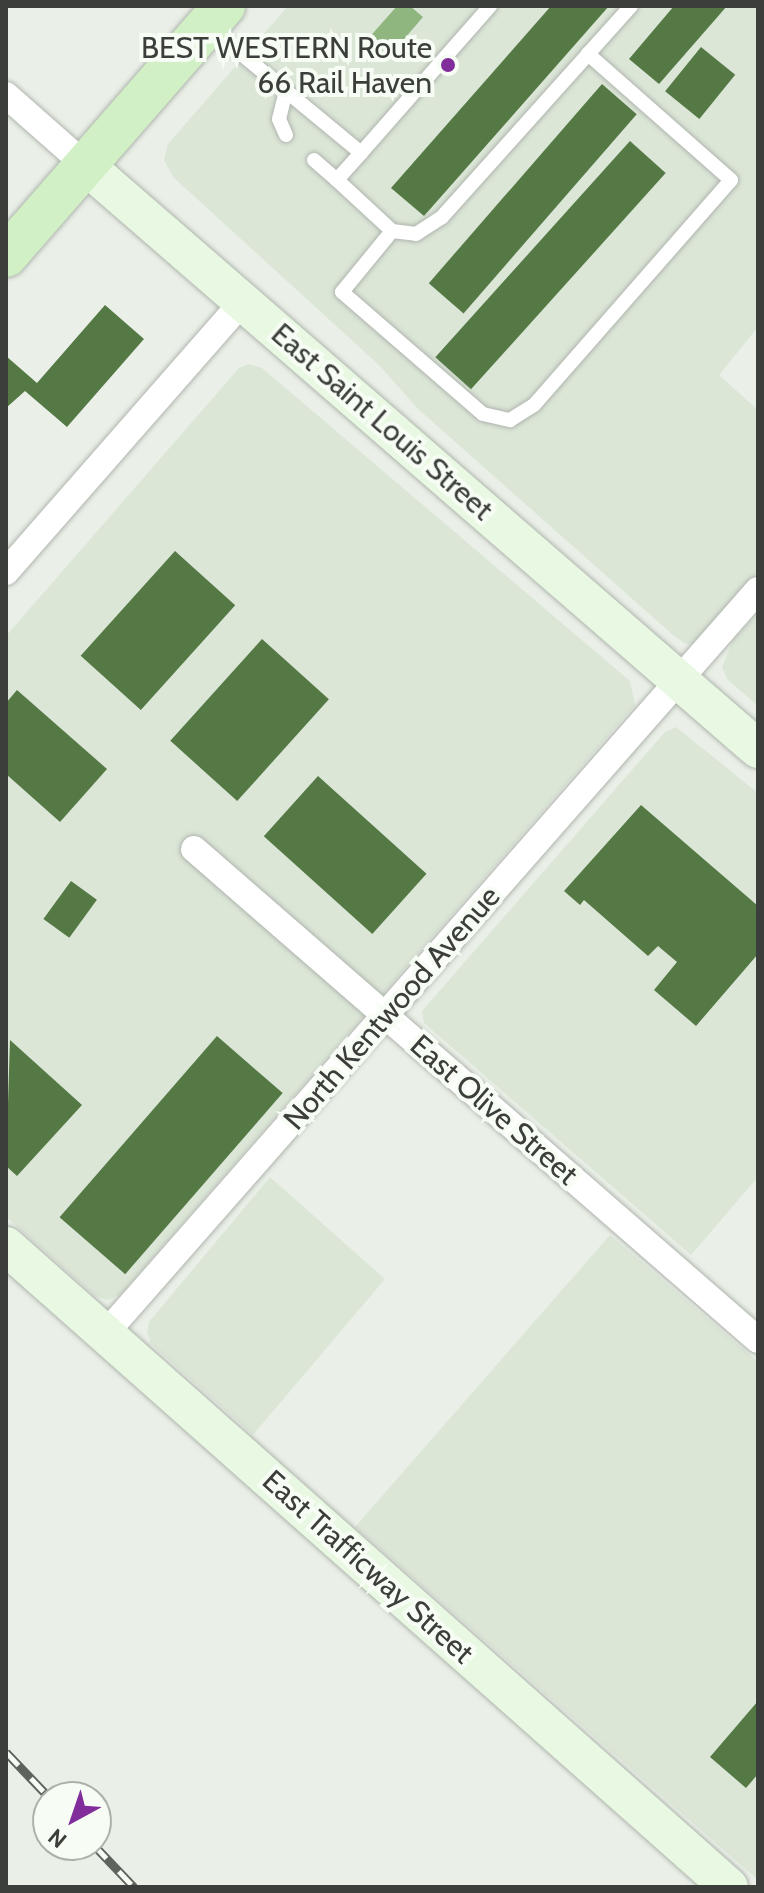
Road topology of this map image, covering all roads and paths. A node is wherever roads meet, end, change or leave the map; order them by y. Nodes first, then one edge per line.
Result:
1 (490, 6) edge
2 (631, 6) edge
3 (216, 16) edge
4 (588, 54) junction
5 (286, 91) junction
6 (6, 95) edge
7 (286, 135) dead end
8 (361, 153) junction
9 (314, 160) dead end
10 (85, 165) junction
11 (337, 180) junction
12 (392, 231) junction
13 (6, 256) edge
14 (243, 301) junction
15 (6, 572) edge
16 (758, 590) edge
17 (679, 681) junction
18 (758, 749) edge
19 (194, 849) dead end
20 (385, 1016) junction
21 (6, 1246) edge
22 (105, 1334) junction
23 (758, 1340) edge
24 (729, 1887) edge

1 - 8 lane
2 - 4 lane
3 - 5 lane
3 - 10 main road
4 - 12 lane
4 - 12 lane
5 - 7 lane
5 - 8 lane
6 - 10 street, East Saint Louis Street
8 - 11 lane
9 - 11 lane
10 - 13 main road
10 - 14 main road, East Saint Louis Street
11 - 12 lane
14 - 15 street
14 - 17 main road, East Saint Louis Street
16 - 17 street, North Kentwood Avenue
17 - 18 main road, East Saint Louis Street
17 - 20 street, North Kentwood Avenue
19 - 20 street, East Olive Street
20 - 22 street, North Kentwood Avenue
20 - 23 street, East Olive Street
21 - 22 main road, East Trafficway Street
22 - 24 main road, East Trafficway Street

